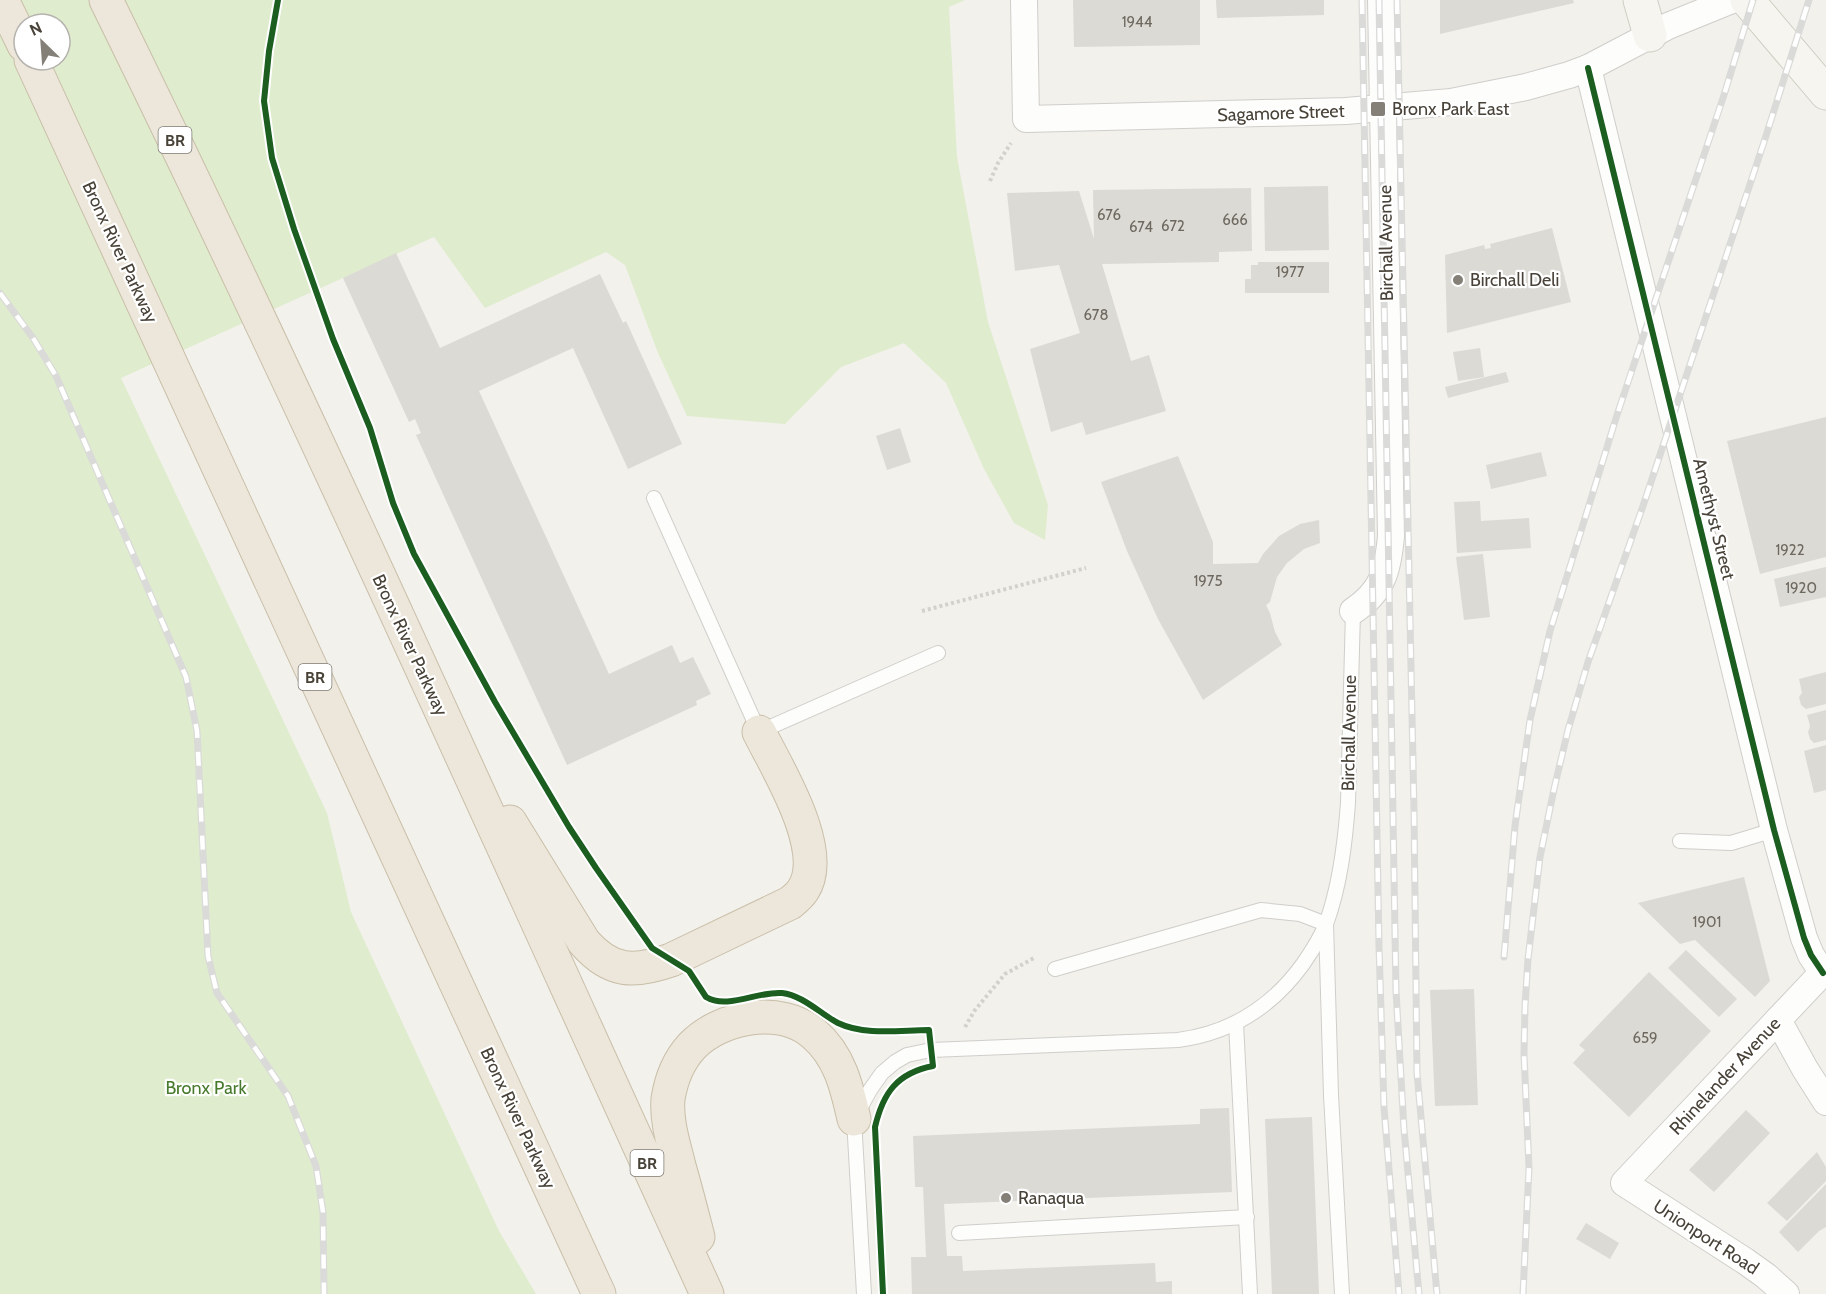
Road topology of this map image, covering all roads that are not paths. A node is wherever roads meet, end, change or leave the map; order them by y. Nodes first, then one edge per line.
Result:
1 (2, 0) edge
2 (106, 0) edge
3 (1024, 0) edge
4 (1381, 0) edge
5 (1640, 0) edge
6 (1732, 0) edge
7 (1747, 0) edge
8 (12, 20) edge
9 (1650, 35) junction
10 (1588, 68) junction
11 (37, 72) edge
12 (1826, 93) edge
13 (1384, 109) junction
14 (654, 498) dead end
15 (1353, 611) joint
16 (938, 653) dead end
17 (434, 696) junction
18 (759, 732) junction
19 (1774, 830) junction
20 (1680, 842) dead end
21 (1326, 924) junction
22 (1055, 969) dead end
23 (1824, 971) edge
24 (1778, 1020) junction
25 (1236, 1023) junction
26 (1826, 1102) edge
27 (855, 1119) junction
28 (1624, 1183) joint
29 (1247, 1217) junction
30 (959, 1233) dead end
31 (599, 1294) edge
32 (707, 1294) edge
33 (713, 1294) edge
34 (864, 1294) edge
35 (1250, 1294) edge
36 (1342, 1294) edge
37 (1786, 1294) edge

1 - 8 highway
2 - 17 highway, Bronx River Parkway / BR
3 - 13 street, Sagamore Street
4 - 13 street, Birchall Avenue
5 - 9 main road
6 - 9 street, Sagamore Street
7 - 12 main road
9 - 10 street, Sagamore Street
10 - 13 street, Sagamore Street
10 - 19 street, Amethyst Street
11 - 31 highway, Bronx River Parkway / BR
13 - 15 street, Birchall Avenue
14 - 18 lane
15 - 21 lane, Birchall Avenue
16 - 18 lane
17 - 18 highway
17 - 32 highway, Bronx River Parkway / BR
19 - 20 lane
19 - 23 street, Amethyst Street
21 - 22 lane
21 - 25 lane, Birchall Avenue
21 - 36 lane
23 - 24 street, Rhinelander Avenue
24 - 26 street
24 - 28 street, Rhinelander Avenue
25 - 27 lane, Birchall Avenue
25 - 29 lane
27 - 33 highway
27 - 34 lane
28 - 37 street, Unionport Road
29 - 30 lane
29 - 35 lane

